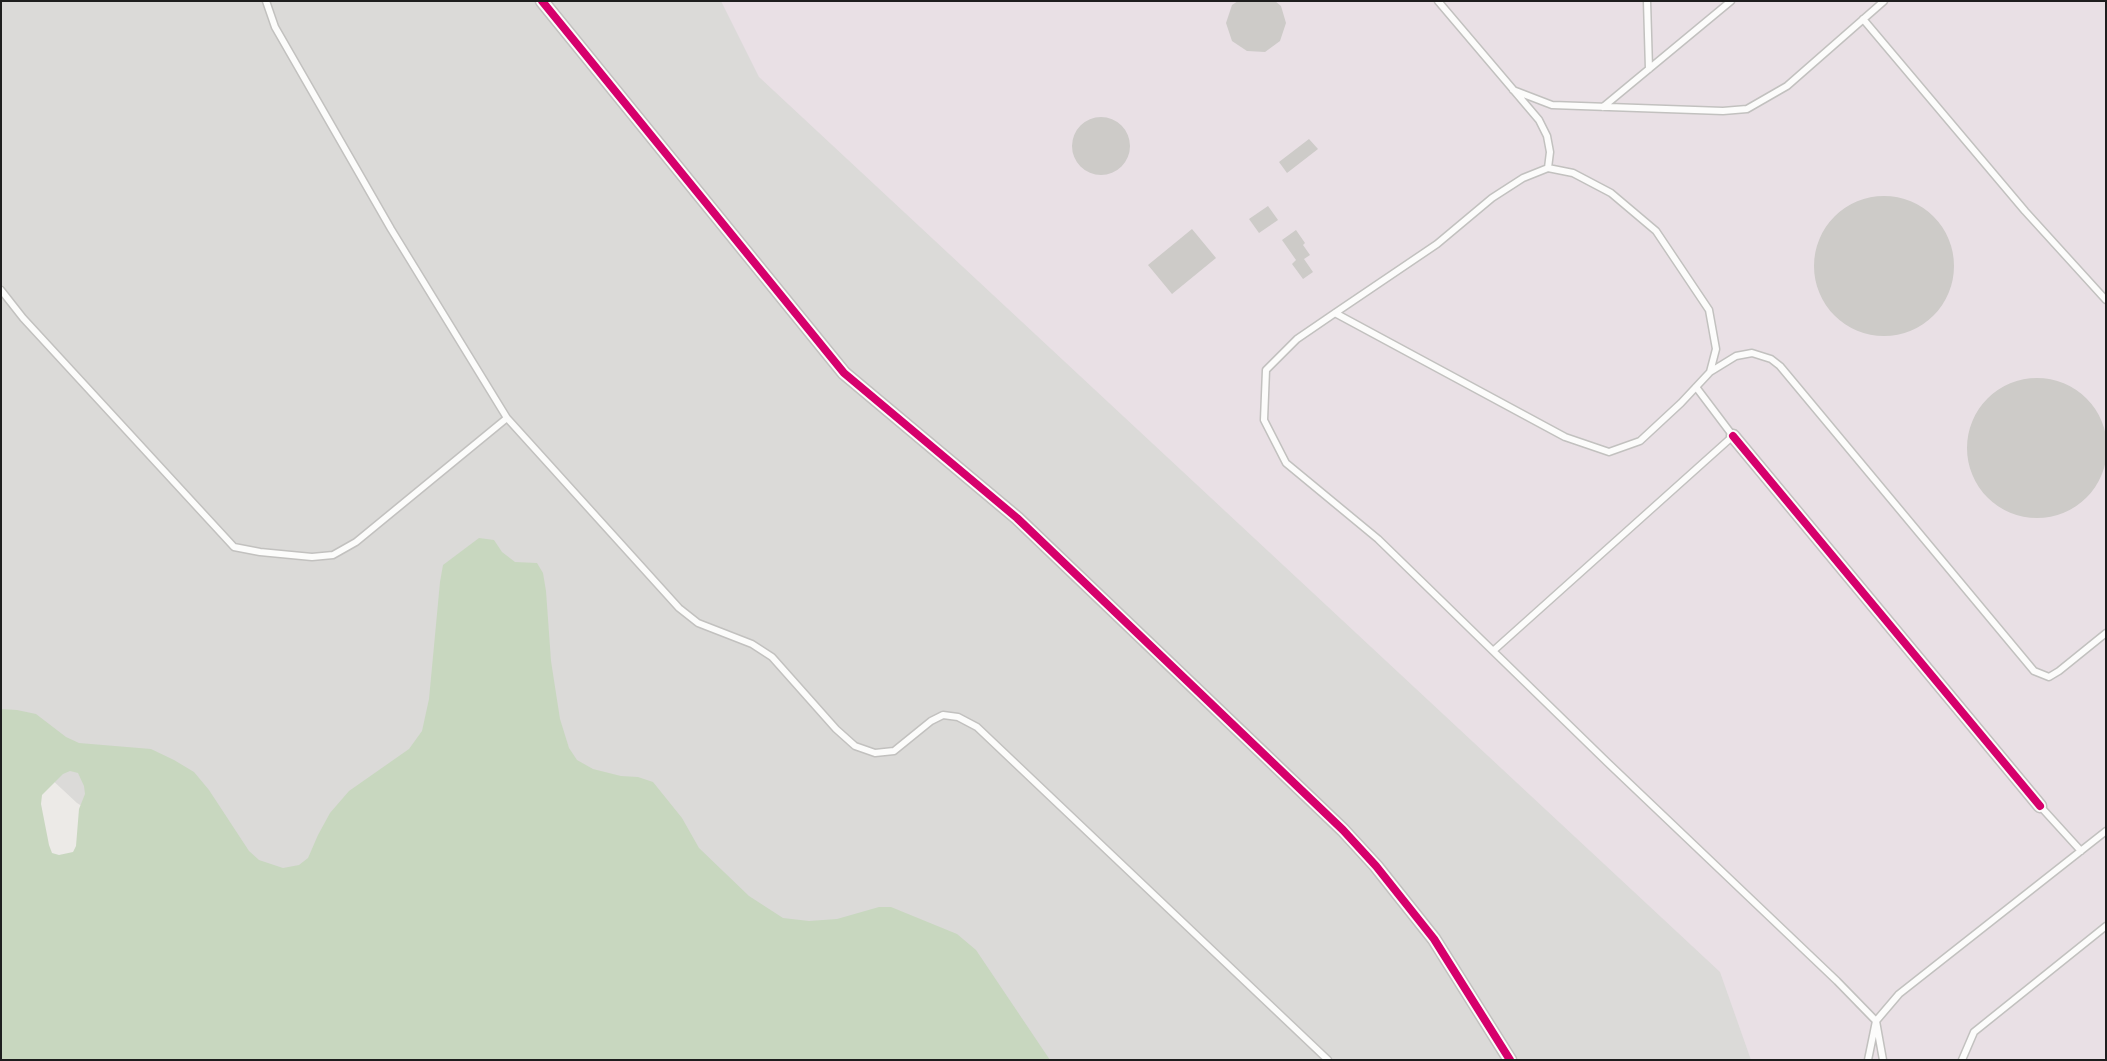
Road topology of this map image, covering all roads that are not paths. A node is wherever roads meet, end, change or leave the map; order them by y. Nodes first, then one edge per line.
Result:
1 (266, 1) edge
2 (542, 1) edge
3 (1438, 1) edge
4 (1647, 1) edge
5 (1731, 1) edge
6 (1884, 1) edge
7 (1864, 19) junction
8 (1649, 69) junction
9 (1513, 90) junction
10 (1603, 107) junction
11 (1548, 168) junction
12 (1, 290) edge
13 (2106, 300) edge
14 (1335, 313) junction
15 (1710, 372) junction
16 (1696, 387) junction
17 (507, 418) junction
18 (1733, 436) junction
19 (2106, 634) edge
20 (1493, 651) junction
21 (2040, 806) joint
22 (2106, 831) edge
23 (2081, 851) junction
24 (2106, 926) edge
25 (1876, 1021) junction
26 (1328, 1060) edge
27 (1510, 1060) edge
28 (1868, 1060) edge
29 (1883, 1060) edge
30 (1962, 1060) edge

1 - 17 lane
2 - 27 street
3 - 9 lane
4 - 8 lane
5 - 8 lane
6 - 7 lane
7 - 10 lane
7 - 13 lane
8 - 10 lane
9 - 10 lane
9 - 11 lane
11 - 14 lane
11 - 15 lane
12 - 17 lane
14 - 16 lane
14 - 20 lane
15 - 16 lane
15 - 19 lane
16 - 18 lane
17 - 26 lane
18 - 20 lane
18 - 21 street
20 - 25 lane
21 - 23 lane
22 - 23 lane
23 - 25 lane
24 - 30 lane
25 - 28 lane
25 - 29 lane

